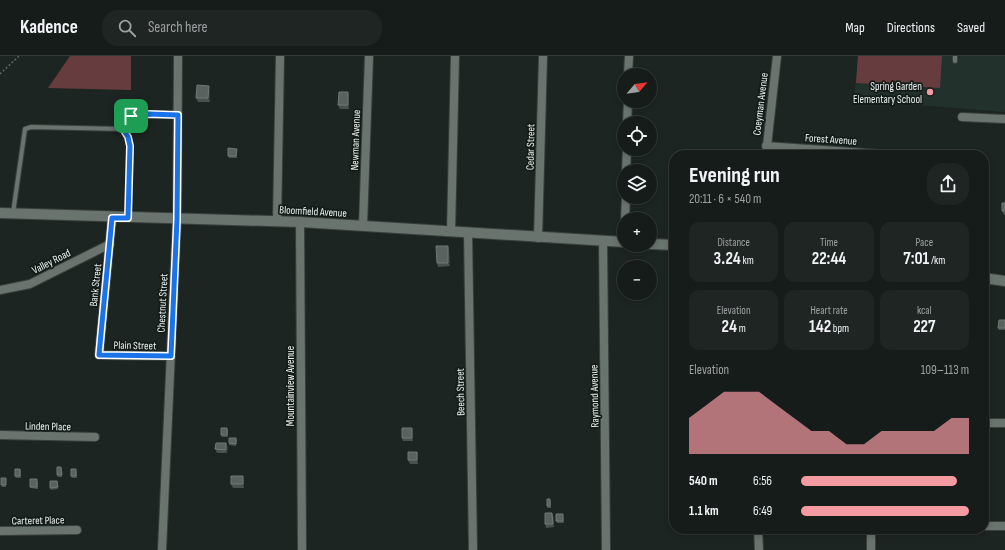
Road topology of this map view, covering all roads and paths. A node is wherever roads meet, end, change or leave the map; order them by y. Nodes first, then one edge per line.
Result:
1 (19, 56) edge
2 (178, 56) edge
3 (280, 56) edge
4 (369, 56) edge
5 (455, 56) edge
6 (543, 56) edge
7 (629, 56) edge
8 (777, 56) edge
9 (955, 56) edge
10 (955, 61) dead end
11 (628, 68) edge
12 (0, 74) edge
13 (178, 115) junction
14 (962, 117) dead end
15 (1005, 119) edge
16 (123, 129) junction
17 (766, 146) junction
18 (766, 150) edge
19 (823, 150) edge
20 (0, 213) edge
21 (12, 214) junction
22 (112, 218) junction
23 (128, 218) junction
24 (177, 219) junction
25 (277, 221) junction
26 (300, 222) junction
27 (363, 225) junction
28 (451, 232) junction
29 (468, 233) junction
30 (538, 238) junction
31 (603, 241) junction
32 (617, 242) edge
33 (110, 244) junction
34 (657, 244) edge
35 (669, 245) edge
36 (989, 278) edge
37 (1005, 280) edge
38 (0, 290) edge
39 (99, 355) joint
40 (171, 356) junction
41 (989, 423) edge
42 (1005, 423) edge
43 (0, 435) edge
44 (94, 437) dead end
45 (989, 526) edge
46 (1005, 526) edge
47 (77, 530) dead end
48 (0, 531) edge
49 (758, 534) edge
50 (871, 534) edge
51 (162, 550) edge
52 (302, 550) edge
53 (473, 550) edge
54 (606, 550) edge
55 (758, 550) edge
56 (871, 550) edge

1 - 12 path
2 - 13 street, Chestnut Street
3 - 25 street
4 - 27 street, Newman Avenue
5 - 28 street
6 - 30 street, Cedar Street
7 - 11 street
8 - 17 street, Coeyman Avenue
9 - 10 lane
13 - 16 lane
13 - 24 street, Chestnut Street
14 - 15 street
16 - 21 lane
16 - 23 lane
17 - 18 street, Coeyman Avenue
17 - 19 street, Forest Avenue
20 - 21 street, Bloomfield Avenue
21 - 22 street, Bloomfield Avenue
22 - 23 street, Bloomfield Avenue
22 - 33 street, Bank Street
23 - 24 street, Bloomfield Avenue
24 - 25 street, Bloomfield Avenue
24 - 40 street, Chestnut Street
25 - 26 street, Bloomfield Avenue
26 - 27 street, Bloomfield Avenue
26 - 52 street, Mountainview Avenue
27 - 28 street, Bloomfield Avenue
28 - 29 street, Bloomfield Avenue
29 - 30 street, Bloomfield Avenue
29 - 53 street, Beech Street
30 - 31 street, Bloomfield Avenue
31 - 32 street, Bloomfield Avenue
31 - 54 street, Raymond Avenue
33 - 38 street, Valley Road
33 - 39 street, Bank Street
34 - 35 street
36 - 37 street
39 - 40 street, Plain Street
40 - 51 street, Chestnut Street
41 - 42 street
43 - 44 street, Linden Place
45 - 46 street
47 - 48 street, Carteret Place
49 - 55 street
50 - 56 street

